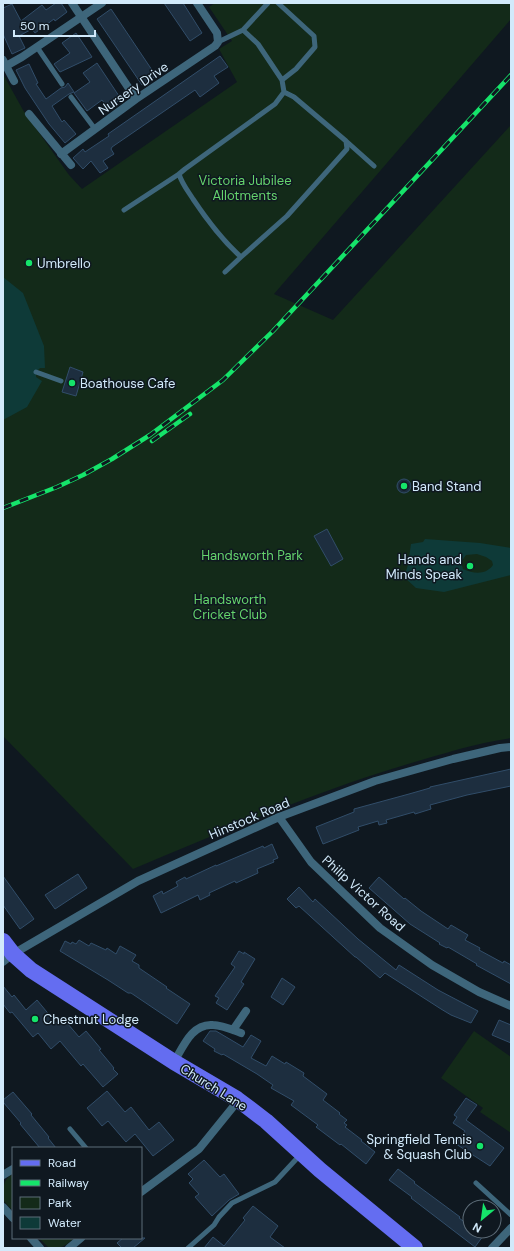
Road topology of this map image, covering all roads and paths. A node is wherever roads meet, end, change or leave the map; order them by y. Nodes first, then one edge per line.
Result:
1 (72, 3) edge
2 (102, 3) edge
3 (197, 3) edge
4 (268, 3) edge
5 (278, 3) edge
6 (82, 17) junction
7 (244, 30) junction
8 (218, 42) junction
9 (37, 47) junction
10 (5, 63) edge
11 (14, 80) dead end
12 (282, 80) junction
13 (62, 84) dead end
14 (284, 92) junction
15 (71, 97) dead end
16 (136, 99) junction
17 (29, 114) dead end
18 (95, 129) junction
19 (346, 141) junction
20 (61, 154) junction
21 (71, 165) dead end
22 (374, 166) dead end
23 (179, 174) junction
24 (124, 210) dead end
25 (241, 257) junction
26 (225, 272) dead end
27 (36, 372) dead end
28 (61, 381) dead end
29 (511, 747) edge
30 (279, 817) junction
31 (3, 941) edge
32 (8, 958) edge
33 (511, 1006) edge
34 (246, 1011) dead end
35 (174, 1062) junction
36 (237, 1099) junction
37 (70, 1129) dead end
38 (85, 1147) edge
39 (301, 1153) junction
40 (12, 1170) edge
41 (3, 1174) edge
42 (476, 1182) dead end
43 (142, 1191) edge
44 (3, 1207) edge
45 (511, 1214) edge
46 (12, 1217) edge
47 (511, 1228) edge
48 (32, 1239) edge
49 (79, 1239) edge
50 (40, 1248) edge
51 (69, 1248) edge
52 (188, 1248) edge
53 (415, 1248) edge
54 (492, 1248) edge

1 - 6 street
2 - 6 street
3 - 8 street
4 - 7 lane
5 - 12 lane
6 - 9 street
6 - 16 street
7 - 8 lane
7 - 12 lane
8 - 16 street, Nursery Drive
9 - 10 street
9 - 13 lane
10 - 11 street
12 - 14 lane
14 - 19 lane
14 - 23 lane
15 - 18 lane
16 - 18 street, Nursery Drive
17 - 20 street
18 - 20 street, Nursery Drive
19 - 22 lane
19 - 25 lane
20 - 21 street
23 - 24 lane
23 - 25 lane
25 - 26 lane
27 - 28 lane
29 - 30 street, Hinstock Road
30 - 32 street, Hinstock Road
30 - 33 street, Philip Victor Road
31 - 32 main road, Church Lane
32 - 35 main road, Church Lane
34 - 35 street
35 - 36 main road, Church Lane
36 - 39 main road, Church Lane
36 - 43 street
37 - 38 lane
39 - 52 lane
39 - 53 main road, Church Lane
40 - 41 street
42 - 45 lane
44 - 46 street
47 - 54 street
48 - 50 street
49 - 51 street

